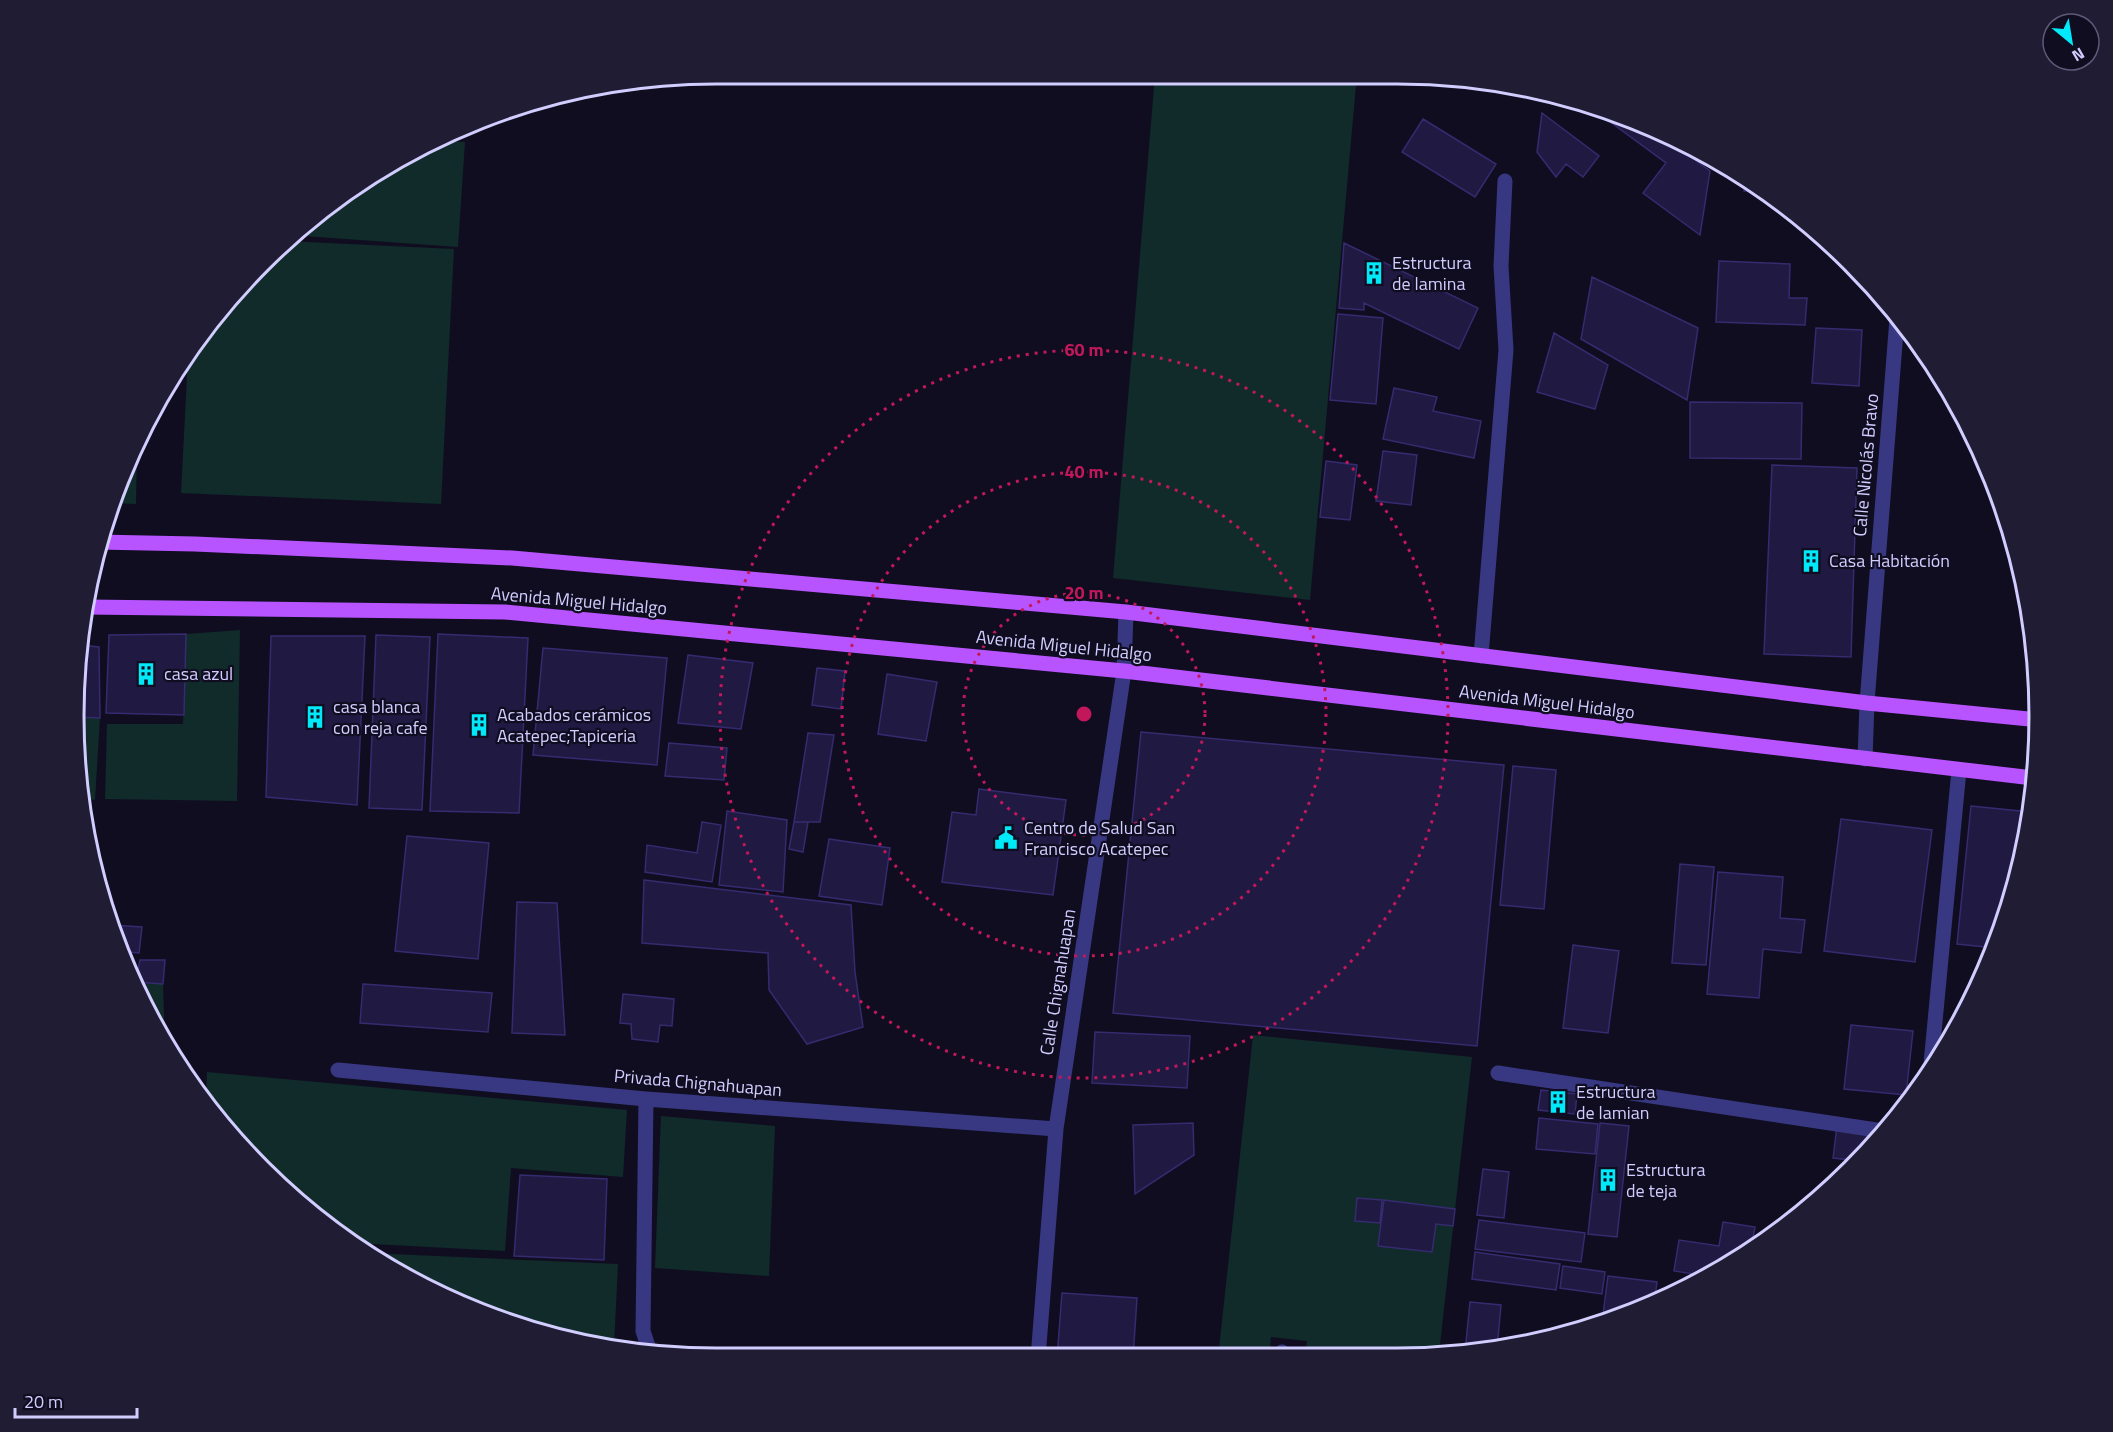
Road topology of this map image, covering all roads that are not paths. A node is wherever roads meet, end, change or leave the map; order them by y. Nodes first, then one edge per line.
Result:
1 (1505, 181) dead end
2 (1896, 329) edge
3 (109, 542) edge
4 (94, 607) edge
5 (1126, 612) junction
6 (1480, 656) junction
7 (1124, 671) junction
8 (1867, 703) junction
9 (2029, 719) edge
10 (1865, 759) junction
11 (1959, 770) junction
12 (2026, 777) edge
13 (1932, 1051) edge
14 (338, 1070) dead end
15 (1498, 1073) dead end
16 (646, 1099) junction
17 (1056, 1129) junction
18 (1875, 1130) edge
19 (647, 1344) edge
20 (1039, 1348) edge

1 - 6 street
2 - 8 street, Calle Nicolás Bravo
3 - 5 main road, Avenida Miguel Hidalgo
4 - 7 main road, Avenida Miguel Hidalgo
5 - 6 main road, Avenida Miguel Hidalgo
5 - 7 street, Calle Chignahuapan
6 - 8 main road, Avenida Miguel Hidalgo
7 - 10 main road, Avenida Miguel Hidalgo
7 - 17 street, Calle Chignahuapan
8 - 9 main road, Avenida Miguel Hidalgo
8 - 10 street, Calle Nicolás Bravo
10 - 11 main road, Avenida Miguel Hidalgo
11 - 12 main road, Avenida Miguel Hidalgo
11 - 13 street
14 - 16 street, Privada Chignahuapan
15 - 18 street
16 - 17 street, Privada Chignahuapan
16 - 19 street
17 - 20 street, Calle Chignahuapan

